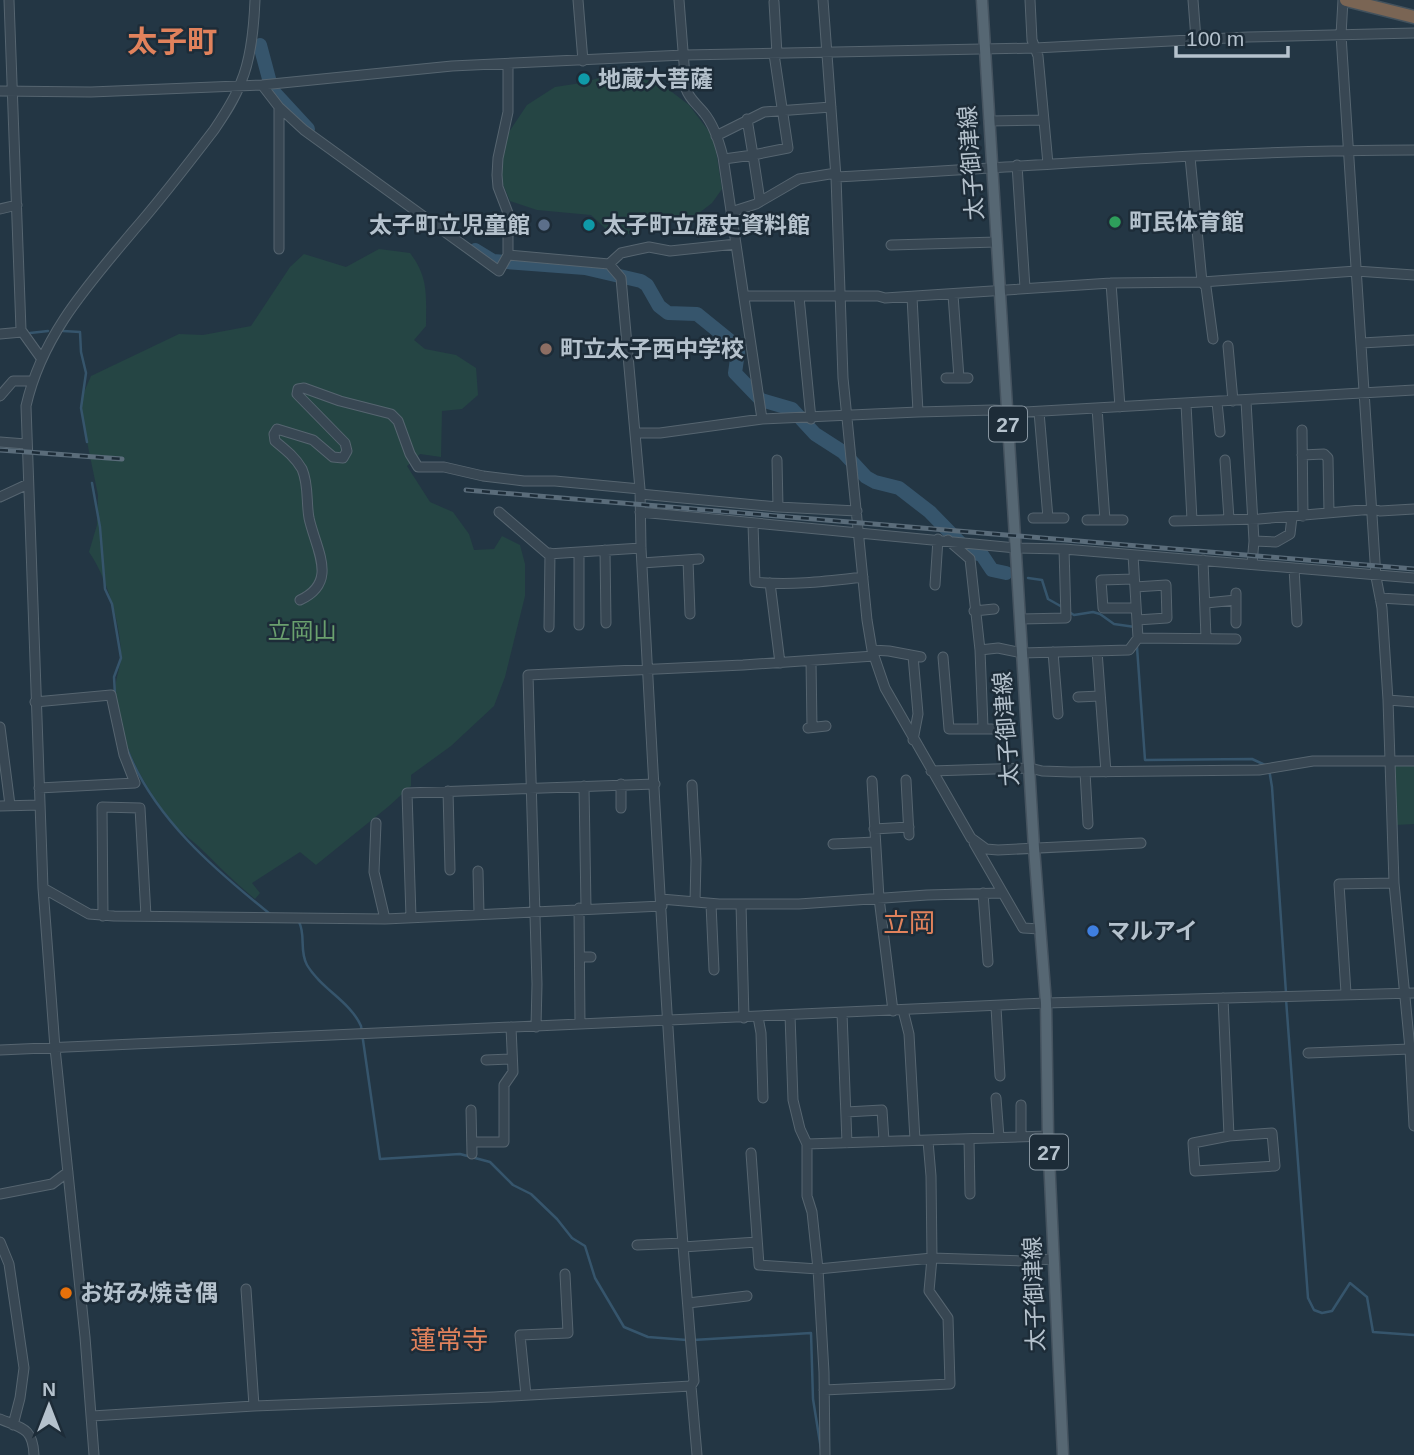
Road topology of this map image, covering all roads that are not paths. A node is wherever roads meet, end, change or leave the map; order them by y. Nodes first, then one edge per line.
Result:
1 (9, 0) edge
2 (256, 0) edge
3 (578, 0) edge
4 (679, 0) edge
5 (823, 0) edge
6 (982, 0) edge
7 (1030, 0) edge
8 (1193, 0) edge
9 (1344, 0) edge
10 (774, 2) edge
11 (1414, 17) edge
12 (1414, 33) edge
13 (1341, 35) junction
14 (1196, 39) junction
15 (985, 48) junction
16 (1035, 48) junction
17 (825, 52) junction
18 (775, 54) junction
19 (684, 55) junction
20 (583, 61) junction
21 (508, 64) junction
22 (240, 85) junction
23 (267, 85) junction
24 (13, 90) junction
25 (0, 91) edge
26 (279, 107) junction
27 (831, 107) junction
28 (782, 110) junction
29 (747, 119) junction
30 (1043, 120) junction
31 (989, 121) junction
32 (716, 136) junction
33 (1349, 150) junction
34 (1414, 150) edge
35 (753, 155) junction
36 (1190, 157) junction
37 (723, 159) junction
38 (1048, 164) junction
39 (1017, 165) junction
40 (992, 166) junction
41 (836, 175) junction
42 (760, 201) junction
43 (17, 205) junction
44 (0, 209) edge
45 (732, 212) junction
46 (997, 242) junction
47 (736, 244) junction
48 (891, 245) dead end
49 (279, 249) dead end
50 (508, 255) junction
51 (609, 264) junction
52 (1356, 271) junction
53 (1414, 275) edge
54 (1202, 282) junction
55 (1111, 283) junction
56 (1025, 288) junction
57 (1000, 290) junction
58 (953, 295) junction
59 (744, 296) junction
60 (799, 297) junction
61 (840, 297) junction
62 (912, 297) junction
63 (22, 332) junction
64 (0, 334) edge
65 (1213, 339) dead end
66 (1414, 340) edge
67 (1362, 343) junction
68 (1228, 346) dead end
69 (41, 359) junction
70 (946, 378) dead end
71 (32, 381) junction
72 (1414, 390) edge
73 (1366, 394) junction
74 (0, 396) edge
75 (1233, 401) junction
76 (1247, 401) junction
77 (1217, 402) junction
78 (1186, 404) junction
79 (1120, 407) junction
80 (1097, 408) junction
81 (918, 412) junction
82 (1007, 412) junction
83 (1039, 412) junction
84 (846, 417) junction
85 (762, 419) junction
86 (811, 419) junction
87 (1302, 430) dead end
88 (1220, 432) dead end
89 (635, 433) junction
90 (0, 442) edge
91 (26, 444) junction
92 (1303, 455) junction
93 (777, 460) dead end
94 (1225, 460) dead end
95 (28, 484) junction
96 (640, 491) junction
97 (0, 496) edge
98 (778, 507) junction
99 (1373, 509) junction
100 (1414, 509) edge
101 (857, 511) junction
102 (499, 512) dead end
103 (640, 512) junction
104 (1329, 513) junction
105 (1303, 516) junction
106 (1048, 517) junction
107 (1292, 517) junction
108 (1033, 518) dead end
109 (1064, 518) dead end
110 (1228, 519) junction
111 (1252, 519) junction
112 (1087, 520) dead end
113 (1105, 520) junction
114 (1123, 520) dead end
115 (1192, 520) junction
116 (1174, 521) dead end
117 (753, 524) junction
118 (859, 533) junction
119 (942, 539) junction
120 (1254, 541) junction
121 (642, 548) junction
122 (1016, 548) junction
123 (1064, 549) junction
124 (605, 550) junction
125 (579, 552) junction
126 (550, 553) junction
127 (1133, 555) junction
128 (699, 559) dead end
129 (688, 560) junction
130 (1203, 560) junction
131 (642, 563) junction
132 (1252, 564) junction
133 (1294, 568) junction
134 (863, 577) junction
135 (1376, 577) junction
136 (1414, 578) edge
137 (770, 583) junction
138 (1134, 583) junction
139 (936, 585) dead end
140 (1380, 598) junction
141 (300, 600) dead end
142 (1414, 600) edge
143 (1206, 603) junction
144 (1136, 607) junction
145 (994, 609) dead end
146 (974, 611) junction
147 (690, 614) dead end
148 (1021, 619) junction
149 (577, 620) dead end
150 (1137, 621) junction
151 (1297, 622) dead end
152 (606, 623) dead end
153 (1236, 623) dead end
154 (549, 627) dead end
155 (1138, 638) junction
156 (1206, 638) junction
157 (1236, 639) dead end
158 (980, 650) junction
159 (1097, 651) junction
160 (1053, 652) junction
161 (873, 653) junction
162 (1022, 653) junction
163 (943, 657) dead end
164 (811, 661) junction
165 (780, 663) junction
166 (648, 668) junction
167 (1100, 696) junction
168 (1082, 700) dead end
169 (1388, 700) junction
170 (36, 702) junction
171 (1414, 702) edge
172 (1058, 714) dead end
173 (826, 726) dead end
174 (0, 728) edge
175 (912, 740) junction
176 (1392, 761) junction
177 (1414, 761) edge
178 (3, 765) edge
179 (1030, 768) junction
180 (931, 771) junction
181 (1085, 772) junction
182 (1106, 772) junction
183 (906, 780) dead end
184 (872, 781) dead end
185 (621, 784) junction
186 (654, 784) junction
187 (692, 785) dead end
188 (584, 786) junction
189 (39, 788) junction
190 (531, 788) junction
191 (448, 791) junction
192 (40, 805) junction
193 (5, 806) edge
194 (621, 808) dead end
195 (376, 823) dead end
196 (1088, 824) dead end
197 (874, 829) junction
198 (971, 838) junction
199 (875, 842) junction
200 (1141, 843) dead end
201 (833, 844) dead end
202 (1034, 848) junction
203 (450, 870) dead end
204 (478, 871) dead end
205 (1394, 883) junction
206 (43, 888) junction
207 (983, 893) junction
208 (1001, 893) junction
209 (878, 898) junction
210 (662, 902) junction
211 (695, 902) junction
212 (711, 904) junction
213 (741, 904) junction
214 (582, 908) junction
215 (535, 911) junction
216 (479, 914) junction
217 (103, 916) junction
218 (146, 916) junction
219 (411, 917) junction
220 (385, 919) junction
221 (1040, 929) junction
222 (580, 957) junction
223 (591, 957) dead end
224 (988, 962) dead end
225 (714, 970) dead end
226 (1346, 993) junction
227 (1409, 993) edge
228 (1223, 998) junction
229 (1046, 1003) junction
230 (996, 1007) junction
231 (898, 1011) junction
232 (842, 1013) junction
233 (790, 1015) junction
234 (758, 1017) junction
235 (744, 1018) junction
236 (669, 1021) junction
237 (580, 1024) junction
238 (511, 1027) junction
239 (536, 1027) junction
240 (55, 1048) junction
241 (1410, 1049) junction
242 (0, 1050) edge
243 (1308, 1053) dead end
244 (512, 1059) junction
245 (486, 1060) dead end
246 (1000, 1076) dead end
247 (763, 1098) dead end
248 (996, 1098) dead end
249 (1021, 1105) dead end
250 (471, 1111) dead end
251 (846, 1112) junction
252 (1414, 1126) edge
253 (1048, 1136) junction
254 (1229, 1136) junction
255 (999, 1137) junction
256 (1021, 1137) junction
257 (969, 1139) junction
258 (915, 1140) junction
259 (884, 1141) junction
260 (928, 1141) junction
261 (472, 1142) junction
262 (847, 1143) junction
263 (807, 1144) junction
264 (751, 1153) dead end
265 (472, 1154) dead end
266 (68, 1172) junction
267 (0, 1194) edge
268 (970, 1194) dead end
269 (0, 1242) edge
270 (757, 1242) junction
271 (637, 1245) dead end
272 (683, 1245) junction
273 (932, 1258) junction
274 (1053, 1259) junction
275 (818, 1269) junction
276 (565, 1274) dead end
277 (246, 1289) dead end
278 (747, 1297) dead end
279 (688, 1303) junction
280 (691, 1386) junction
281 (824, 1390) junction
282 (526, 1395) junction
283 (254, 1406) junction
284 (92, 1416) junction
285 (0, 1419) edge
286 (13, 1425) junction
287 (34, 1455) edge
288 (94, 1455) edge
289 (697, 1455) edge
290 (825, 1455) edge
291 (1063, 1455) edge

1 - 24 street
2 - 22 street
3 - 20 street
4 - 19 street
5 - 17 street
6 - 15 main road, 太子御津線 / 27
7 - 16 street
8 - 14 street
9 - 11 highway
9 - 13 street
10 - 18 street
12 - 13 street
13 - 14 street
13 - 33 street
14 - 16 street
15 - 16 street
15 - 17 street
15 - 31 main road, 太子御津線 / 27
16 - 30 street
17 - 18 street
17 - 27 street
18 - 19 street
18 - 28 street
19 - 20 street
19 - 32 street
20 - 21 street
21 - 23 street
21 - 50 street
22 - 23 street
22 - 24 street
22 - 69 street
23 - 26 street
24 - 25 street
24 - 43 street
26 - 49 street
26 - 50 street
27 - 28 street
27 - 41 street
28 - 29 street
28 - 35 street
29 - 32 street
29 - 35 street
30 - 31 street
30 - 38 street
31 - 40 main road, 太子御津線 / 27
32 - 37 street
33 - 34 street
33 - 36 street
33 - 52 street
35 - 37 street
35 - 42 street
36 - 38 street
36 - 54 street
37 - 45 street
38 - 39 street
39 - 40 street
39 - 56 street
40 - 41 street
40 - 46 main road, 太子御津線 / 27
41 - 42 street
41 - 61 street
42 - 45 street
43 - 44 street
43 - 63 street
45 - 47 street
46 - 48 street
46 - 57 main road, 太子御津線 / 27
47 - 51 street
47 - 59 street
50 - 51 street
51 - 89 street
52 - 53 street
52 - 54 street
52 - 67 street
54 - 55 street
54 - 65 street
55 - 56 street
55 - 79 street
56 - 57 street
57 - 58 street
57 - 82 main road, 太子御津線 / 27
58 - 62 street
58 - 70 street
59 - 60 street
59 - 85 street
60 - 61 street
60 - 86 street
61 - 62 street
61 - 84 street
62 - 81 street
63 - 64 street
63 - 69 street
66 - 67 street
67 - 73 street
68 - 75 street
69 - 71 street
71 - 74 street
71 - 91 street
72 - 73 street
73 - 76 street
73 - 99 street
75 - 76 street
75 - 77 street
76 - 111 street
77 - 78 street
77 - 88 street
78 - 79 street
78 - 115 street
79 - 80 street
80 - 83 street
80 - 113 street
81 - 82 street
81 - 84 street
82 - 83 street
82 - 122 main road, 太子御津線 / 27
83 - 106 street
84 - 86 street
84 - 101 street
85 - 86 street
85 - 89 street
87 - 92 street
89 - 96 street
90 - 91 street
91 - 95 street
92 - 104 street
92 - 105 street
93 - 98 street
94 - 110 street
95 - 97 street
95 - 170 street
96 - 98 street
96 - 103 street
96 - 141 street
98 - 101 street
99 - 100 street
99 - 104 street
99 - 135 street
101 - 118 street
102 - 126 street
103 - 117 street
103 - 121 street
104 - 105 street
105 - 107 street
106 - 108 street
106 - 109 street
107 - 111 street
107 - 120 street
110 - 111 street
110 - 115 street
111 - 120 street
112 - 113 street
113 - 114 street
115 - 116 street
117 - 118 street
117 - 137 street
118 - 119 street
118 - 134 street
119 - 122 street
119 - 139 street
119 - 146 street
120 - 132 street
121 - 124 street
121 - 131 street
122 - 123 street
122 - 148 main road, 太子御津線 / 27
123 - 127 street
123 - 148 street
124 - 125 street
124 - 152 street
125 - 126 street
125 - 149 street
126 - 154 street
127 - 130 street
127 - 138 street
128 - 129 street
129 - 131 street
129 - 147 street
130 - 132 street
130 - 143 street
131 - 166 street
132 - 133 street
133 - 135 street
133 - 151 street
134 - 137 street
134 - 161 street
135 - 136 street
135 - 140 street
137 - 165 street
138 - 144 street
138 - 144 street
138 - 150 street
140 - 142 street
140 - 169 street
143 - 153 street
143 - 156 street
144 - 150 street
145 - 146 street
146 - 158 street
148 - 162 main road, 太子御津線 / 27
150 - 155 street
155 - 156 street
155 - 159 street
156 - 157 street
158 - 162 street
158 - 163 street
159 - 160 street
159 - 167 street
160 - 162 street
160 - 172 street
161 - 164 street
161 - 175 street
161 - 175 street
162 - 179 main road, 太子御津線 / 27
164 - 165 street
164 - 173 street
165 - 166 street
166 - 186 street
166 - 190 street
167 - 168 street
167 - 182 street
169 - 171 street
169 - 176 street
170 - 189 street
170 - 189 street
174 - 178 street
175 - 180 street
176 - 177 street
176 - 182 street
176 - 205 street
178 - 193 street
179 - 180 street
179 - 181 street
179 - 202 main road, 太子御津線 / 27
180 - 198 street
181 - 182 street
181 - 196 street
183 - 197 street
184 - 197 street
185 - 186 street
185 - 188 street
185 - 194 street
186 - 210 street
187 - 211 street
188 - 190 street
188 - 214 street
189 - 192 street
190 - 191 street
190 - 215 street
191 - 203 street
191 - 219 street
192 - 193 street
192 - 206 street
195 - 220 street
197 - 199 street
198 - 202 street
198 - 208 street
199 - 201 street
199 - 209 street
200 - 202 street
202 - 221 main road, 太子御津線 / 27
204 - 216 street
205 - 226 street
205 - 227 street
206 - 217 street
206 - 240 street
207 - 208 street
207 - 209 street
207 - 224 street
208 - 221 street
209 - 213 street
209 - 231 street
210 - 211 street
210 - 214 street
210 - 236 street
211 - 212 street
212 - 213 street
212 - 225 street
213 - 235 street
214 - 215 street
214 - 222 street
215 - 216 street
215 - 239 street
216 - 219 street
217 - 218 street
217 - 218 street
218 - 220 street
219 - 220 street
221 - 229 main road, 太子御津線 / 27
222 - 223 street
222 - 237 street
226 - 227 street
226 - 228 street
227 - 241 street
228 - 229 street
228 - 254 street
229 - 230 street
229 - 253 main road, 太子御津線 / 27
230 - 231 street
230 - 246 street
231 - 232 street
231 - 258 street
232 - 233 street
232 - 251 street
233 - 234 street
233 - 263 street
234 - 235 street
234 - 247 street
235 - 236 street
236 - 237 street
236 - 272 street
237 - 239 street
238 - 239 street
238 - 240 street
238 - 244 street
240 - 242 street
240 - 266 street
241 - 243 street
241 - 252 street
244 - 245 street
244 - 261 street
248 - 255 street
249 - 256 street
250 - 261 street
251 - 259 street
251 - 262 street
253 - 256 street
253 - 274 main road, 太子御津線 / 27
254 - 254 street
255 - 256 street
255 - 257 street
257 - 260 street
257 - 268 street
258 - 259 street
258 - 260 street
259 - 262 street
260 - 273 street
261 - 265 street
262 - 263 street
263 - 275 street
264 - 270 street
266 - 267 street
266 - 284 street
269 - 286 street
270 - 272 street
270 - 275 street
271 - 272 street
272 - 279 street
273 - 274 street
273 - 275 street
273 - 281 street
274 - 291 main road, 太子御津線 / 27
275 - 281 street
276 - 282 street
277 - 283 street
278 - 279 street
279 - 280 street
280 - 282 street
280 - 289 street
281 - 290 street
282 - 283 street
283 - 284 street
284 - 288 street
285 - 286 street
286 - 287 street

